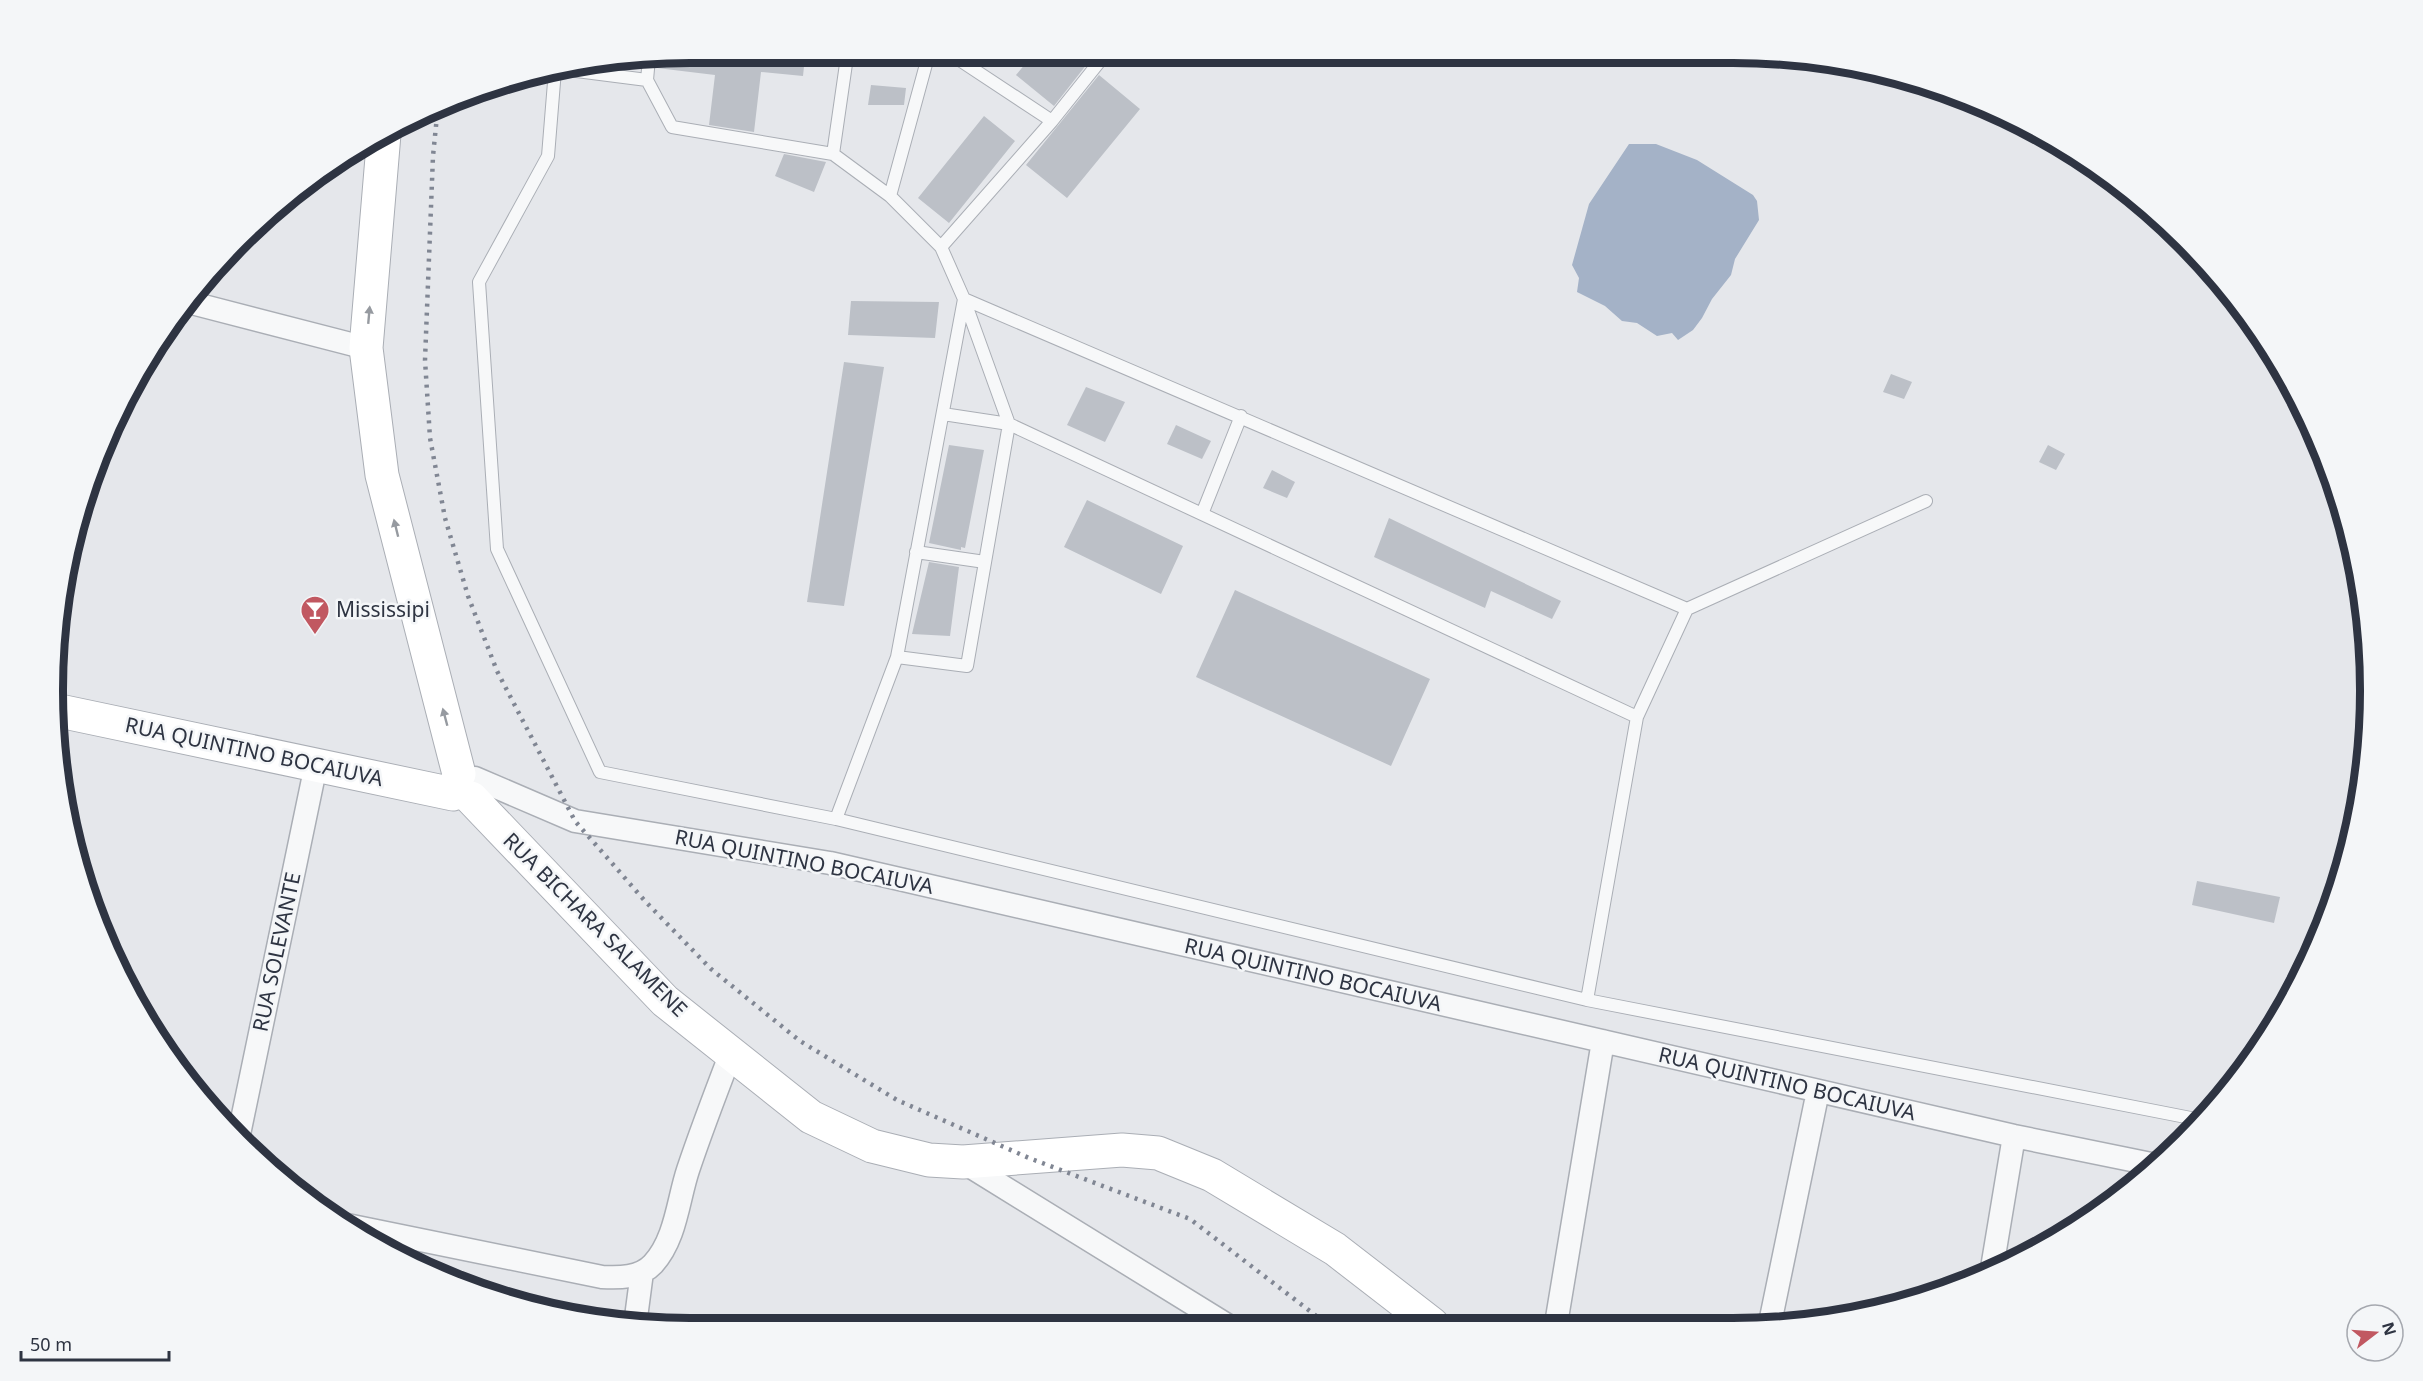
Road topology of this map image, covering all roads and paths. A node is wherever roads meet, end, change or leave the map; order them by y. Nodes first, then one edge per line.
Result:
1 (847, 63) edge
2 (926, 63) edge
3 (964, 63) edge
4 (1098, 63) edge
5 (648, 64) edge
6 (585, 72) edge
7 (554, 78) edge
8 (647, 80) junction
9 (1052, 121) junction
10 (383, 144) edge
11 (833, 154) junction
12 (890, 196) junction
13 (941, 246) junction
14 (964, 298) junction
15 (197, 304) edge
16 (366, 348) junction
17 (943, 414) junction
18 (1241, 416) junction
19 (1009, 424) junction
20 (1926, 501) dead end
21 (1202, 514) junction
22 (916, 552) junction
23 (985, 562) junction
24 (1687, 609) junction
25 (897, 657) junction
26 (64, 712) edge
27 (1637, 717) junction
28 (316, 765) junction
29 (465, 786) junction
30 (836, 819) junction
31 (1587, 1000) junction
32 (1603, 1041) junction
33 (731, 1053) junction
34 (1818, 1091) junction
35 (2191, 1118) edge
36 (240, 1127) edge
37 (2014, 1137) junction
38 (963, 1161) junction
39 (2145, 1163) edge
40 (372, 1231) edge
41 (1993, 1261) edge
42 (642, 1272) junction
43 (636, 1316) edge
44 (1771, 1317) edge
45 (1216, 1318) edge
46 (1423, 1318) edge
47 (1557, 1318) edge

1 - 11 lane
2 - 12 lane
3 - 9 lane
4 - 9 lane
5 - 8 lane
6 - 8 lane
7 - 30 lane
8 - 11 lane
9 - 13 lane
16 -> 10 main road, RUA BICHARA SALAMENE
11 - 12 lane
12 - 13 lane
13 - 14 lane
14 - 17 lane
14 - 18 lane
14 - 19 lane
15 - 16 street
29 -> 16 main road, RUA BICHARA SALAMENE
17 - 19 lane
17 - 22 lane
18 - 21 lane
18 - 24 lane
19 - 21 lane
19 - 23 lane
20 - 24 lane
21 - 27 lane
22 - 23 lane
22 - 25 lane
23 - 25 lane
24 - 27 lane
25 - 30 lane
26 - 28 main road, RUA QUINTINO BOCAIUVA
27 - 31 lane
28 - 29 main road, RUA QUINTINO BOCAIUVA
28 - 36 street, RUA SOLEVANTE
29 - 32 street, RUA QUINTINO BOCAIUVA
29 - 33 main road, RUA BICHARA SALAMENE
30 - 31 lane
31 - 35 lane
32 - 34 street, RUA QUINTINO BOCAIUVA
32 - 47 street
33 - 38 main road, RUA BICHARA SALAMENE
33 - 42 street
34 - 37 street, RUA QUINTINO BOCAIUVA
34 - 44 street
37 - 39 street, RUA QUINTINO BOCAIUVA
37 - 41 street
38 - 45 street
38 - 46 main road, RUA BICHARA SALAMENE
40 - 42 street
42 - 43 street

